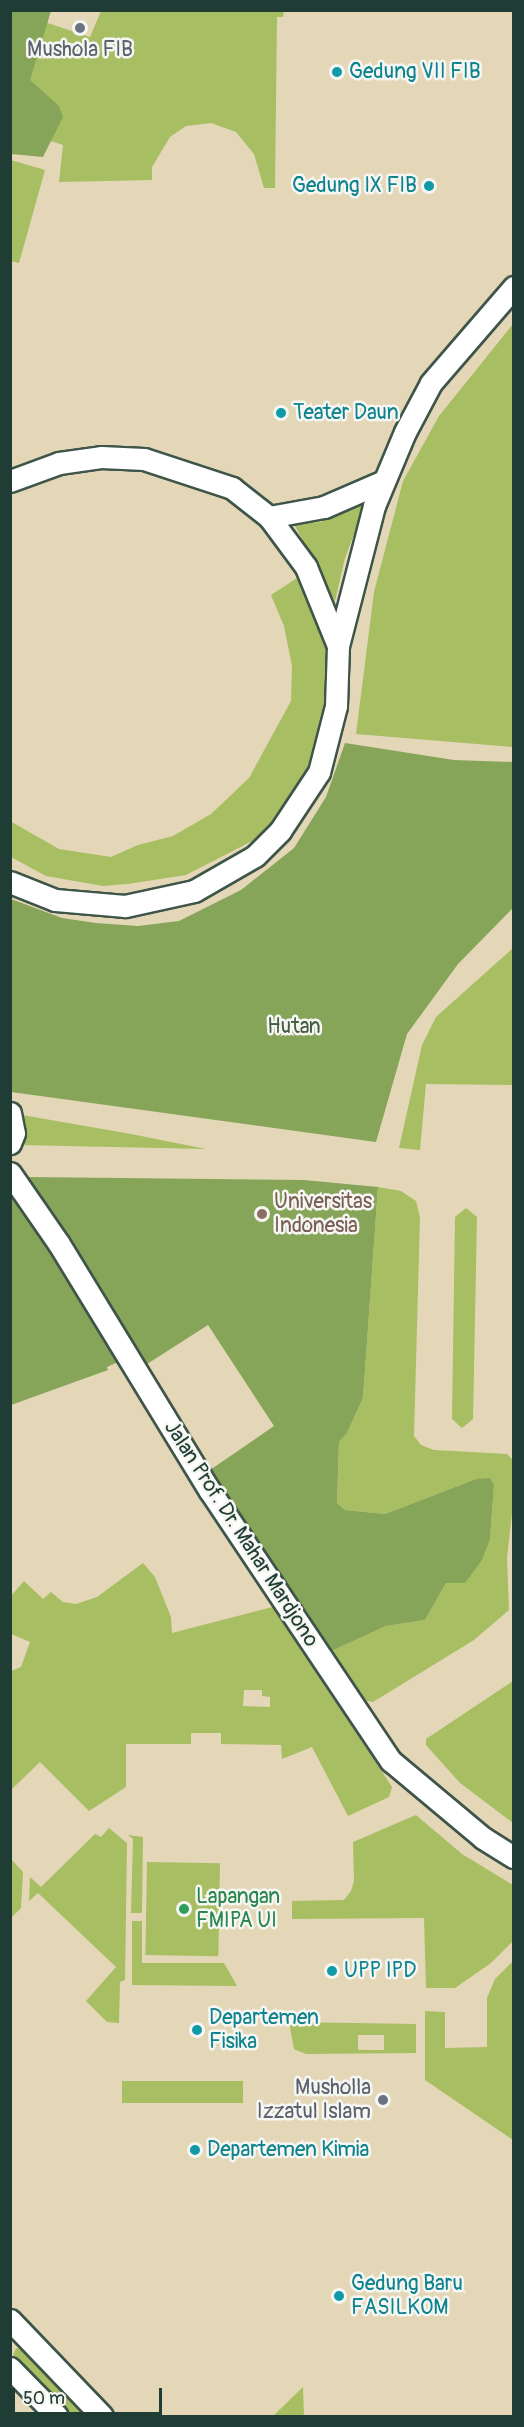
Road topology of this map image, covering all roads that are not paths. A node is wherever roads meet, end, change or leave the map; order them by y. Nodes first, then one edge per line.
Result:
1 (513, 287) edge
2 (10, 481) edge
3 (384, 481) junction
4 (269, 517) junction
5 (338, 646) junction
6 (10, 882) edge
7 (10, 1113) edge
8 (10, 1143) edge
9 (10, 1173) edge
10 (513, 1857) edge
11 (11, 2321) edge
12 (10, 2368) edge
13 (57, 2416) edge
14 (102, 2416) edge

1 - 3 street
2 - 4 street
3 - 4 street
3 - 5 street
4 - 5 street
5 - 6 street
7 - 8 street
9 - 10 street, Jalan Prof. Dr. Mahar Mardjono
11 - 14 street
12 - 13 street

